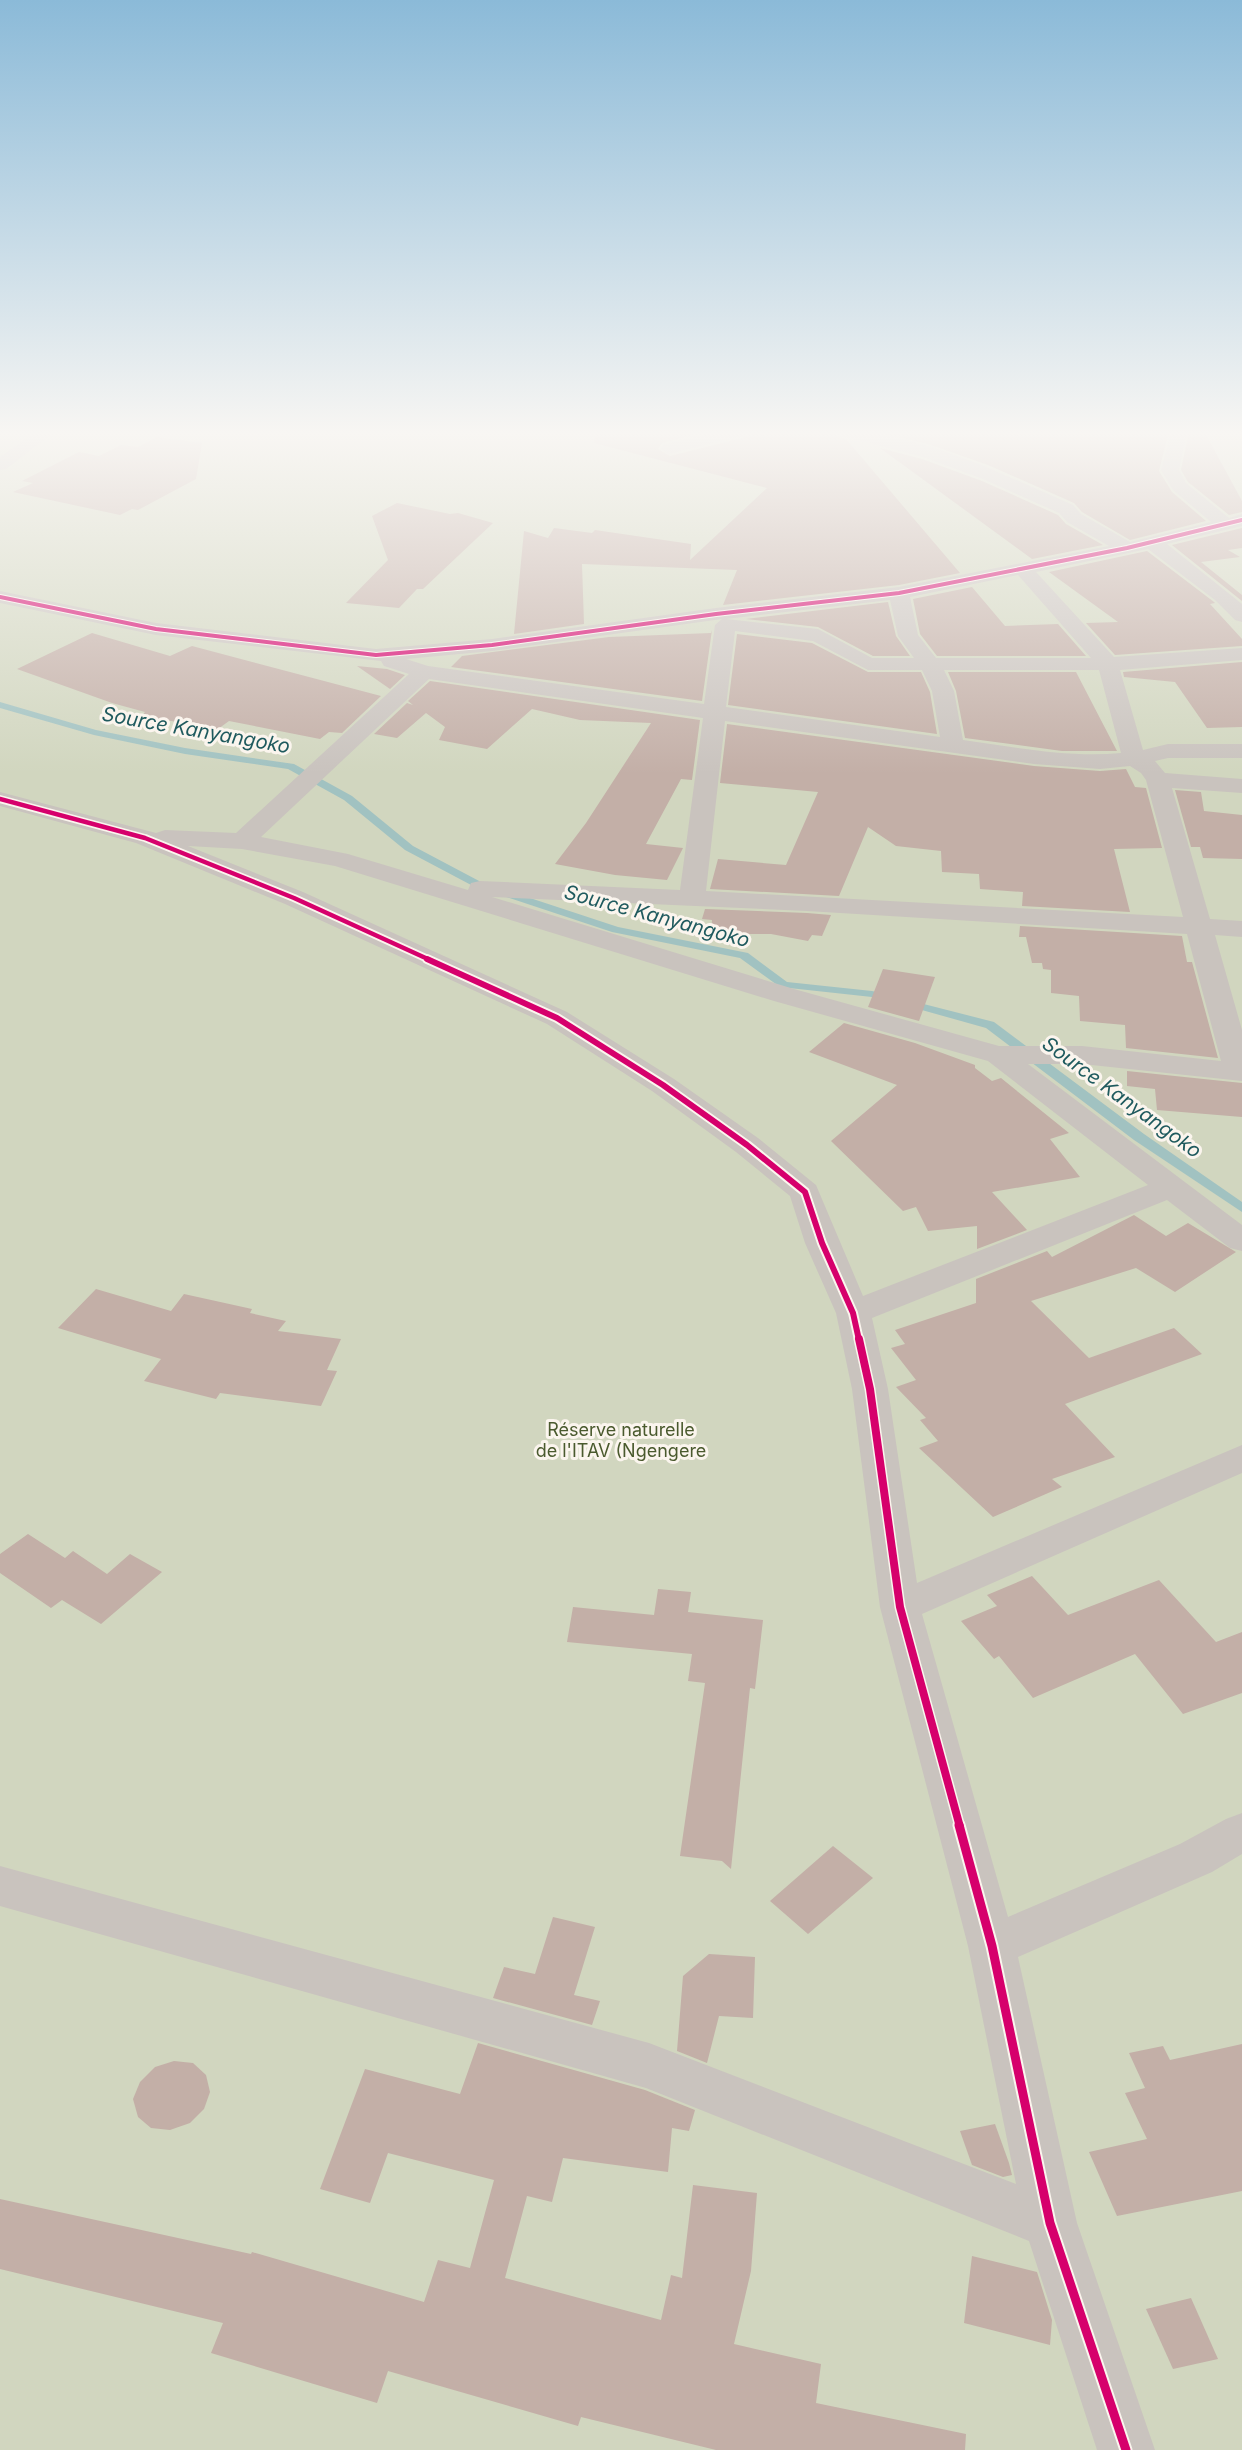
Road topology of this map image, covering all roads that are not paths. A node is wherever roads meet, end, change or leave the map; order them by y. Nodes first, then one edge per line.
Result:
1 (1122, 545) edge
2 (1138, 545) edge
3 (1156, 545) edge
4 (1127, 548) junction
5 (1024, 570) junction
6 (899, 594) junction
7 (0, 597) edge
8 (1242, 616) edge
9 (721, 619) junction
10 (1242, 654) edge
11 (375, 655) junction
12 (1108, 664) junction
13 (931, 666) junction
14 (424, 672) junction
15 (714, 711) junction
16 (952, 747) junction
17 (1242, 751) edge
18 (1134, 759) junction
19 (1158, 780) junction
20 (1242, 786) edge
21 (0, 799) edge
22 (145, 838) junction
23 (242, 841) junction
24 (433, 887) junction
25 (692, 899) junction
26 (1199, 926) junction
27 (1242, 929) edge
28 (998, 1055) junction
29 (1241, 1072) edge
30 (1170, 1187) junction
31 (1242, 1241) edge
32 (853, 1313) junction
33 (1242, 1458) edge
34 (900, 1607) junction
35 (1242, 1832) edge
36 (0, 1886) edge
37 (992, 1946) junction
38 (1050, 2223) junction
39 (1126, 2450) edge

1 - 4 street
2 - 4 street
3 - 8 street
4 - 5 street
5 - 6 street
5 - 12 street
6 - 9 street
6 - 13 street
7 - 11 street
9 - 11 street
9 - 13 street
9 - 15 street
10 - 12 street
11 - 14 street
12 - 13 street
12 - 18 street
13 - 16 street
14 - 15 street
14 - 23 street
15 - 16 street
15 - 25 street
16 - 18 street
17 - 18 street
18 - 19 street
19 - 20 street
19 - 26 street
21 - 22 street
22 - 23 street
22 - 32 street
23 - 24 street
24 - 25 street
24 - 28 street
25 - 26 street
26 - 27 street
26 - 29 street
28 - 29 street
28 - 30 street
30 - 31 street
30 - 32 street
32 - 34 street
33 - 34 street
34 - 37 street
35 - 37 street
36 - 38 street
37 - 38 street
38 - 39 street

